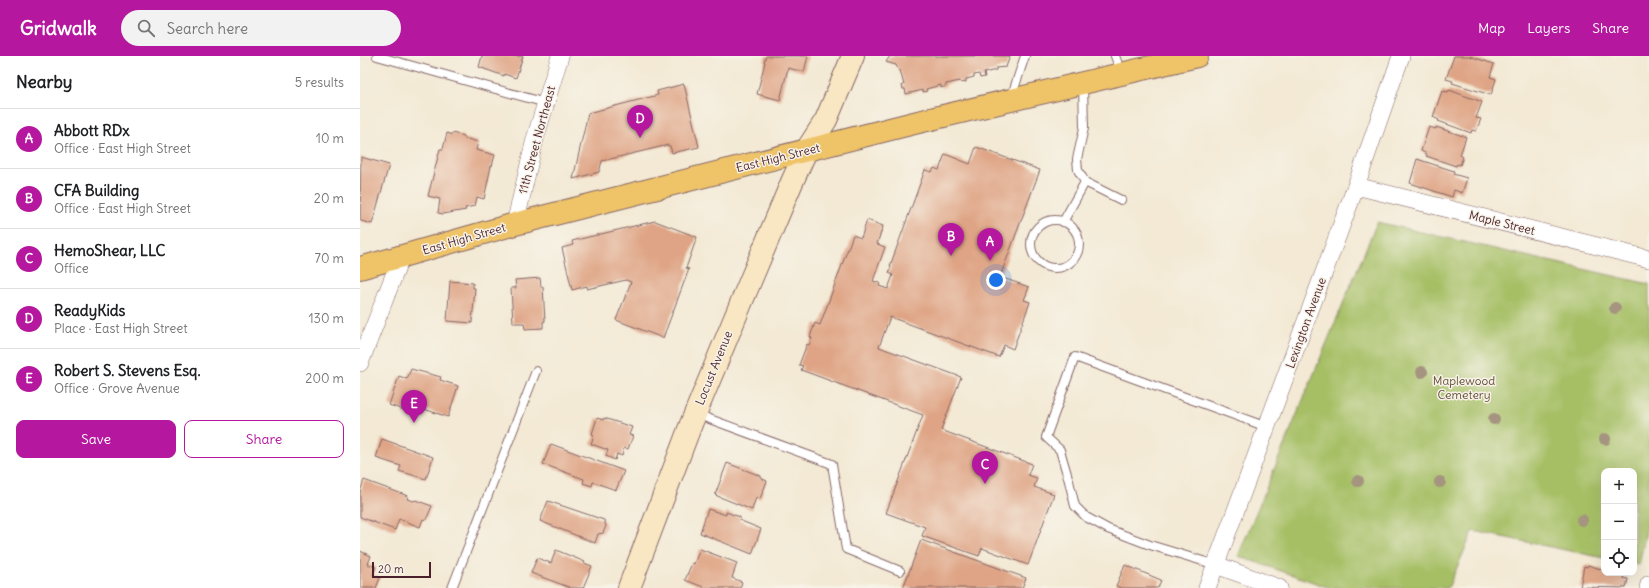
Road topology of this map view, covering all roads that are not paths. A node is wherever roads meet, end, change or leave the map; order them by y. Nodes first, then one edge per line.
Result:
1 (377, 56) edge
2 (560, 56) edge
3 (853, 56) edge
4 (1026, 56) edge
5 (1197, 56) edge
6 (1401, 56) edge
7 (1118, 65) edge
8 (1083, 83) junction
9 (1010, 101) junction
10 (546, 102) junction
11 (806, 152) junction
12 (1085, 182) junction
13 (1356, 186) junction
14 (1120, 200) dead end
15 (1063, 222) junction
16 (515, 224) junction
17 (401, 257) junction
18 (1649, 259) edge
19 (360, 268) edge
20 (360, 363) edge
21 (536, 371) dead end
22 (695, 414) junction
23 (1267, 427) junction
24 (1216, 565) junction
25 (900, 571) dead end
26 (1649, 584) edge
27 (452, 588) edge
28 (629, 588) edge
29 (1207, 588) edge
30 (1279, 588) edge
31 (1648, 588) edge

1 - 10 lane
2 - 10 street, 11th Street Northeast
3 - 11 street, Locust Avenue
4 - 9 lane
5 - 7 main road, East High Street
6 - 13 street, Lexington Avenue
7 - 8 main road, East High Street
8 - 9 main road, East High Street
8 - 12 lane
9 - 11 main road, East High Street
10 - 16 street, 11th Street Northeast
11 - 16 main road, East High Street
11 - 22 street, Locust Avenue
12 - 14 lane
12 - 15 lane
13 - 18 street, Maple Street
13 - 23 street, Lexington Avenue
15 - 15 lane
16 - 17 main road, East High Street
17 - 19 main road, East High Street
17 - 20 street
21 - 27 lane
22 - 25 lane
22 - 28 street, Locust Avenue
23 - 24 street, Lexington Avenue
23 - 24 lane
24 - 29 street, Lexington Avenue
24 - 30 street
26 - 31 street

